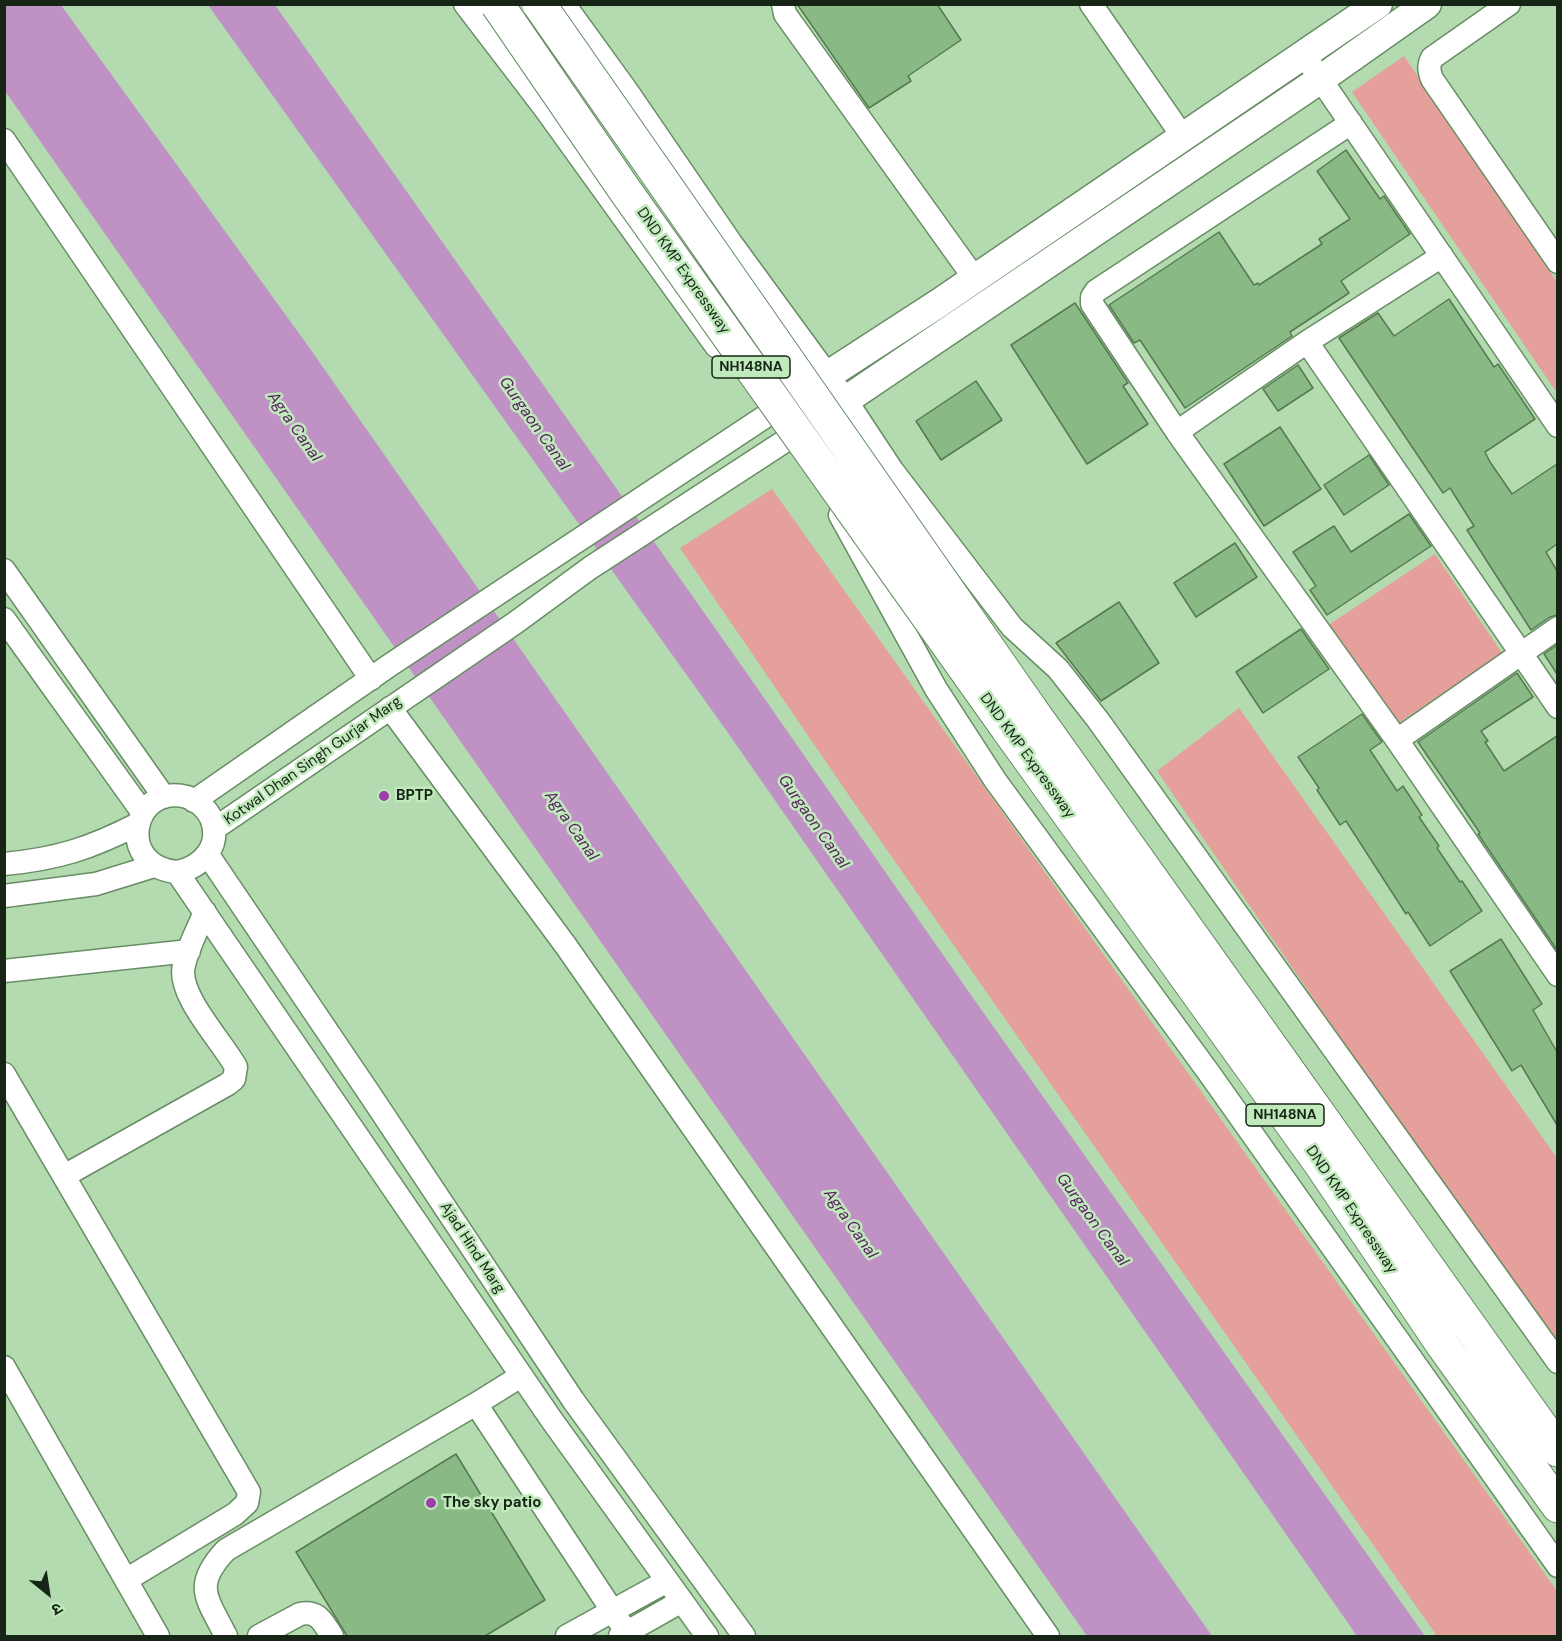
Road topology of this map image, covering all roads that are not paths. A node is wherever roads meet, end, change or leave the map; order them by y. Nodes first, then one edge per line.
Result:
1 (465, 4) edge
2 (497, 4) edge
3 (539, 4) edge
4 (564, 4) edge
5 (783, 4) edge
6 (1091, 4) edge
7 (1427, 4) edge
8 (1509, 4) edge
9 (1370, 7) edge
10 (1304, 55) junction
11 (1321, 80) junction
12 (1351, 123) junction
13 (1183, 137) junction
14 (4, 140) edge
15 (1442, 256) junction
16 (1557, 261) edge
17 (975, 279) junction
18 (1306, 342) junction
19 (828, 375) junction
20 (845, 399) junction
21 (766, 416) junction
22 (1557, 426) edge
23 (1177, 432) junction
24 (785, 441) junction
25 (535, 569) junction
26 (4, 570) edge
27 (553, 596) junction
28 (4, 619) edge
29 (1557, 627) edge
30 (1520, 653) junction
31 (371, 679) junction
32 (1557, 707) edge
33 (390, 708) junction
34 (1020, 719) junction
35 (1397, 740) junction
36 (164, 797) junction
37 (194, 801) junction
38 (140, 818) junction
39 (214, 829) junction
40 (208, 855) junction
41 (4, 864) edge
42 (154, 866) junction
43 (177, 872) junction
44 (4, 896) edge
45 (205, 912) junction
46 (189, 951) junction
47 (4, 971) edge
48 (1557, 975) edge
49 (321, 1024) junction
50 (294, 1042) junction
51 (4, 1074) edge
52 (64, 1176) junction
53 (1557, 1362) edge
54 (4, 1367) edge
55 (522, 1376) junction
56 (476, 1404) junction
57 (1557, 1450) edge
58 (1557, 1506) edge
59 (1557, 1566) edge
60 (126, 1580) junction
61 (667, 1581) junction
62 (682, 1601) junction
63 (613, 1611) junction
64 (623, 1635) edge
65 (158, 1636) edge
66 (226, 1636) edge
67 (259, 1636) edge
68 (332, 1636) edge
69 (567, 1636) edge
70 (707, 1636) edge
71 (744, 1636) edge
72 (1048, 1636) edge

1 - 21 street
2 - 34 highway, DND KMP Expressway / NH148NA, bridge
3 - 34 highway, DND KMP Expressway / NH148NA, bridge
4 - 19 street
5 - 17 street
6 - 13 street
7 - 11 main road
8 - 16 street
9 - 10 main road
10 - 11 street
10 - 13 main road
11 - 12 street
11 - 20 main road
12 - 15 street
12 - 23 street
13 - 17 main road
14 - 31 street
15 - 18 street
15 - 22 street
17 - 19 main road
18 - 23 street
18 - 30 street
19 - 20 street
19 - 21 main road
20 - 24 main road
20 - 53 street
21 - 24 street
21 - 25 street
23 - 35 street
24 - 27 street, Kotwal Dhan Singh Gurjar Marg
24 - 59 street
25 - 27 street
25 - 31 street
26 - 36 street
27 - 33 street, Kotwal Dhan Singh Gurjar Marg
28 - 38 street
29 - 30 street
30 - 32 street
30 - 35 street
31 - 37 street
33 - 39 street, Kotwal Dhan Singh Gurjar Marg
33 - 72 street
34 - 57 highway, DND KMP Expressway / NH148NA
34 - 58 highway, DND KMP Expressway / NH148NA
35 - 48 street
36 - 37 street
36 - 38 street
37 - 39 street
38 - 41 street
38 - 42 street
39 - 40 street
40 - 43 street
40 - 49 street, Ajad Hind Marg
42 - 43 street
42 - 44 street
43 - 45 street
45 - 46 street
45 - 50 street
46 - 47 street
46 - 52 street
49 - 50 street
49 - 71 street, Ajad Hind Marg
50 - 55 street
51 - 52 street
52 - 60 street
54 - 60 street
55 - 56 street
55 - 61 street
56 - 63 street
56 - 66 street
60 - 65 street
61 - 62 street
61 - 63 street
62 - 64 street
62 - 70 street
63 - 64 street
63 - 69 street
67 - 68 street

